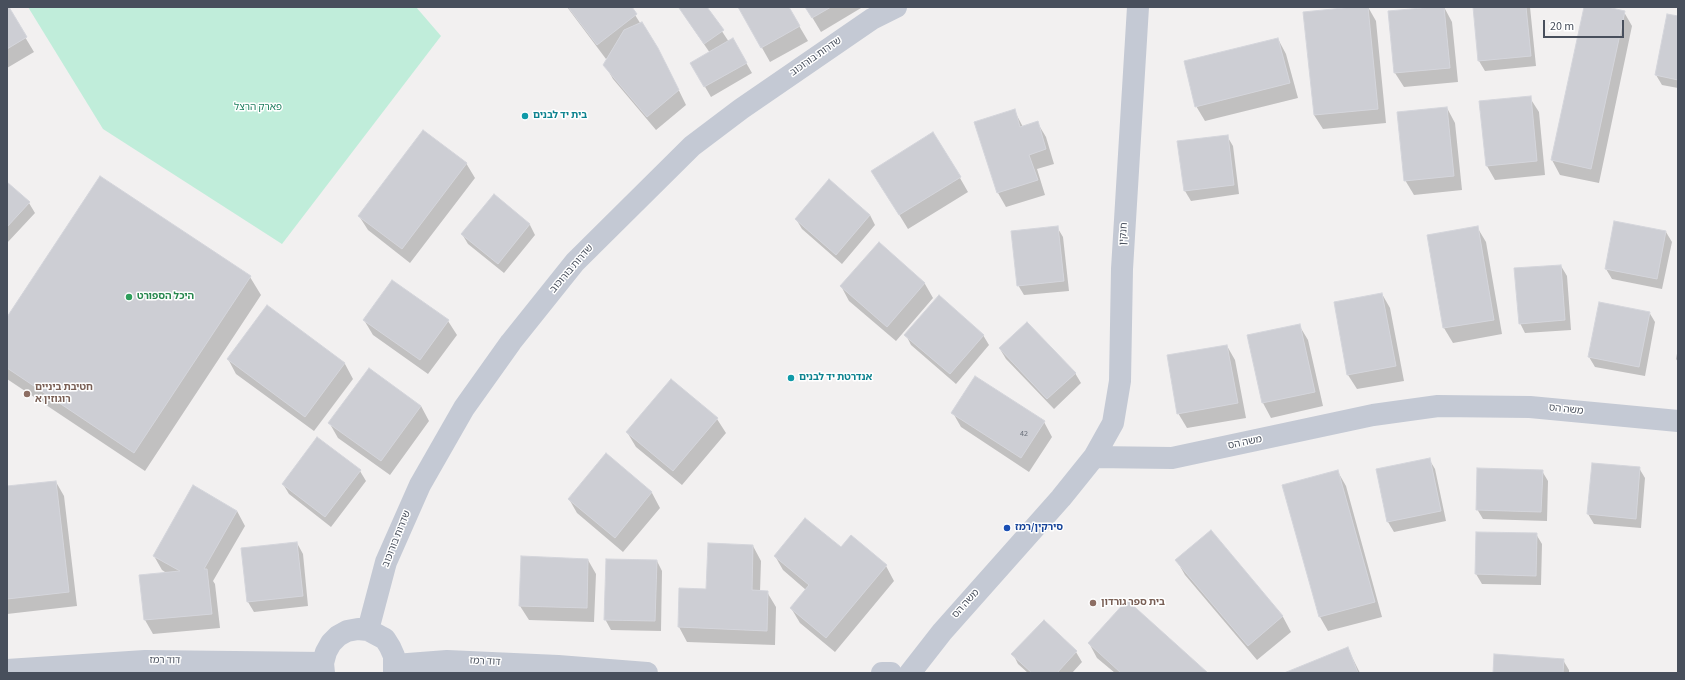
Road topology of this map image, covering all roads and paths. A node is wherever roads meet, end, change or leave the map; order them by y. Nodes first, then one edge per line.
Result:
1 (896, 7) edge
2 (1138, 7) edge
3 (1678, 421) edge
4 (1094, 456) junction
5 (368, 630) junction
6 (324, 668) edge
7 (395, 669) edge
8 (7, 670) edge
9 (647, 673) edge
10 (882, 673) edge
11 (891, 673) edge
12 (910, 673) edge

1 - 5 street, שדרות בורוכוב
2 - 4 street, חנקין
3 - 4 street, משה הס
4 - 12 street, משה הס
5 - 6 street
5 - 7 street
6 - 8 street, דוד רמז
7 - 9 street, דוד רמז
10 - 11 street

